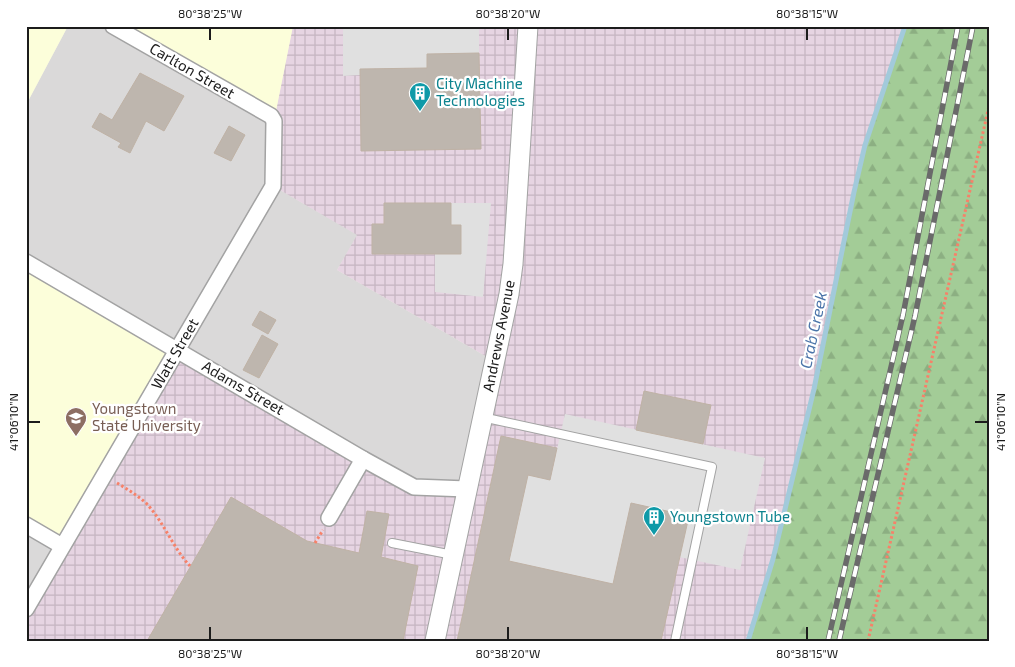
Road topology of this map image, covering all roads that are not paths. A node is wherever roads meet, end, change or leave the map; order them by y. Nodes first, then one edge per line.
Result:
1 (113, 26) edge
2 (528, 26) edge
3 (271, 116) joint
4 (26, 262) edge
5 (177, 350) junction
6 (482, 417) junction
7 (363, 459) junction
8 (467, 489) junction
9 (329, 518) dead end
10 (26, 525) edge
11 (392, 543) dead end
12 (62, 546) junction
13 (454, 555) junction
14 (26, 609) edge
15 (435, 641) edge
16 (674, 641) edge

1 - 3 street, Carlton Street
2 - 6 street, Andrews Avenue
3 - 5 street, Watt Street
4 - 5 street, Adams Street
5 - 7 street, Adams Street
5 - 12 street, Watt Street
6 - 8 street, Andrews Avenue
6 - 16 lane
7 - 8 street, Adams Street
7 - 9 street
8 - 13 street, Andrews Avenue
10 - 12 street
11 - 13 lane
12 - 14 street, Watt Street
13 - 15 street, Andrews Avenue

